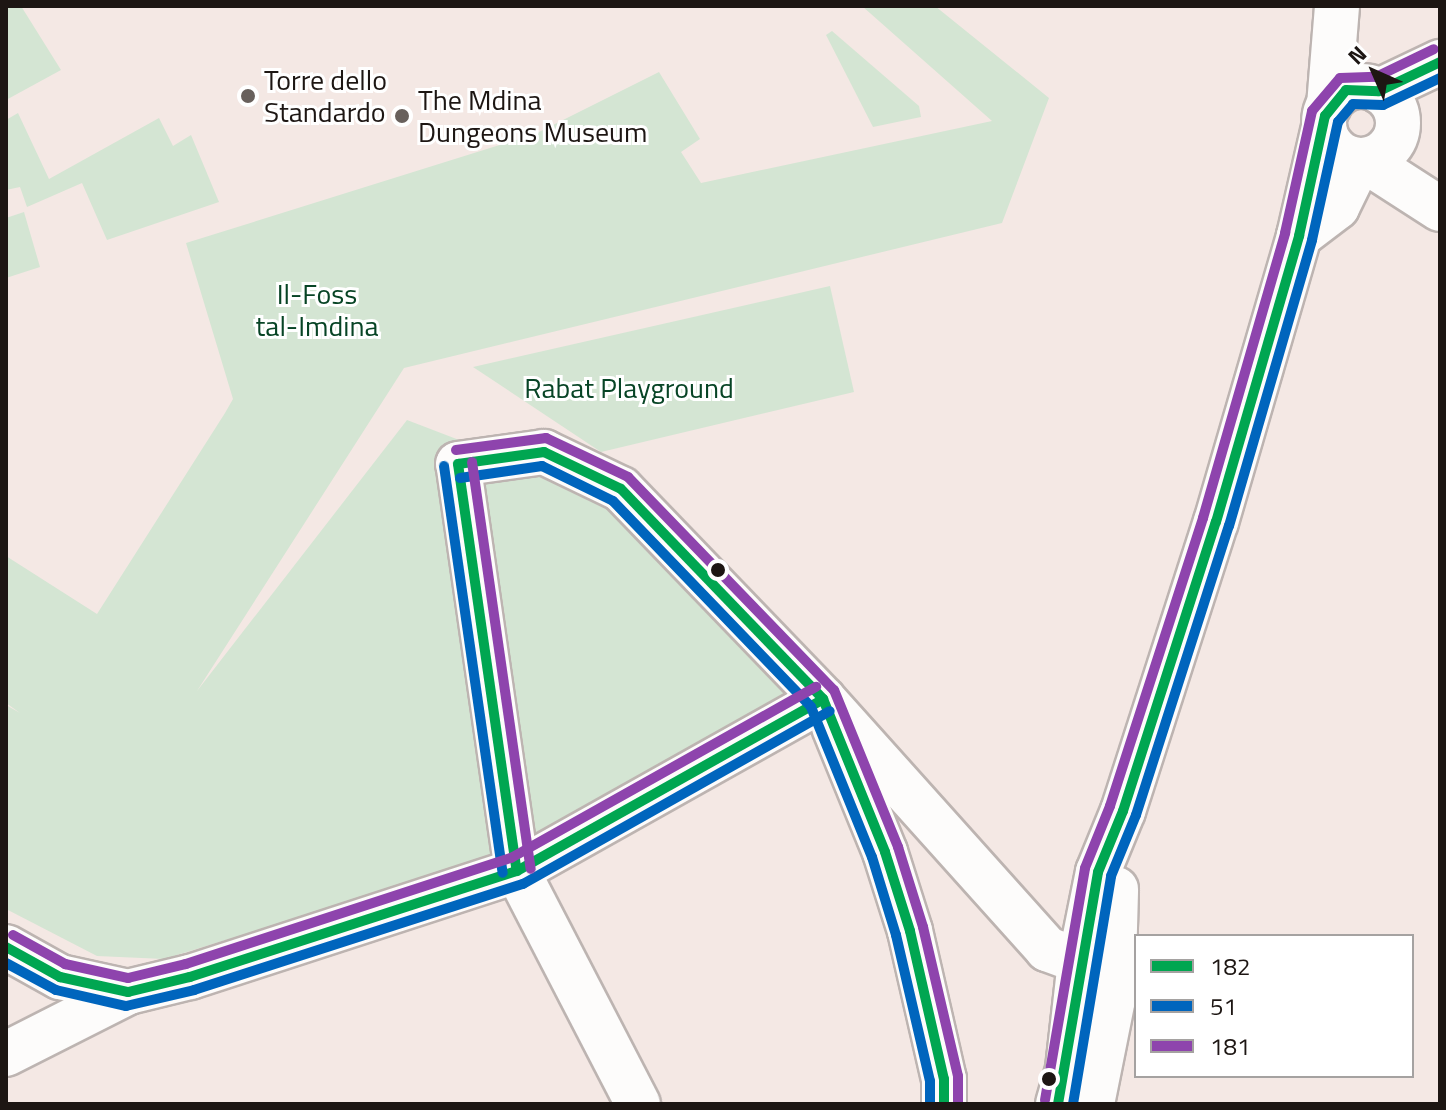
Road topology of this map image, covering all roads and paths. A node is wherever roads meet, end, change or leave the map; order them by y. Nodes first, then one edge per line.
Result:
1 (1337, 6) edge
2 (1343, 6) edge
3 (1440, 62) edge
4 (1440, 84) edge
5 (1326, 116) junction
6 (1377, 127) junction
7 (1439, 209) edge
8 (1299, 236) junction
9 (823, 699) junction
10 (1123, 811) junction
11 (517, 871) junction
12 (6, 947) edge
13 (1080, 961) junction
14 (128, 992) junction
15 (6, 1054) edge
16 (638, 1104) edge
17 (944, 1104) edge
18 (1058, 1104) edge
19 (1092, 1104) edge

1 - 5 street
2 - 6 street
3 - 6 street
4 - 6 street
5 - 6 street
5 - 6 street
5 - 8 street
6 - 7 street
6 - 8 street
8 - 10 street
9 - 11 street
9 - 11 street
9 - 13 street
9 - 17 street
10 - 13 street
10 - 19 street
11 - 14 street
11 - 16 street
12 - 14 street
13 - 18 street
14 - 15 street

